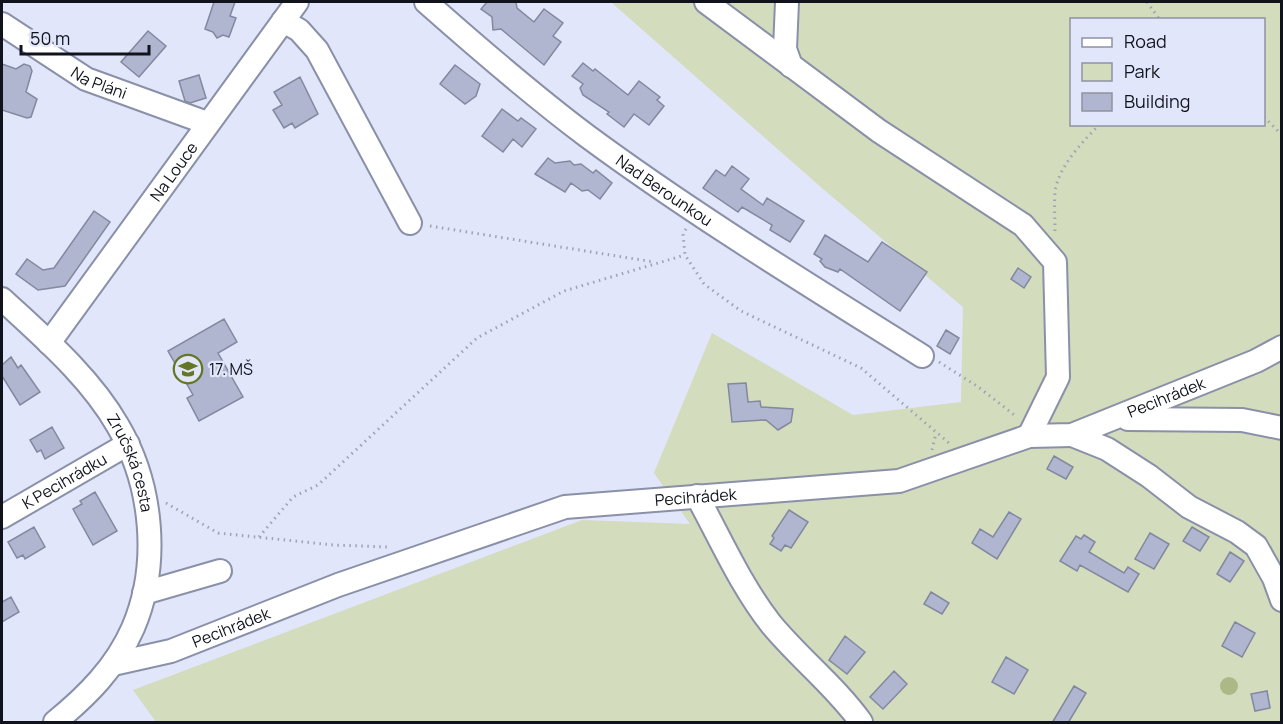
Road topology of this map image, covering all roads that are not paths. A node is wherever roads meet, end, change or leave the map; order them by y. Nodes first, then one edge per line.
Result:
1 (297, 2) edge
2 (426, 2) edge
3 (706, 2) edge
4 (787, 2) edge
5 (284, 21) junction
6 (2, 24) edge
7 (791, 66) junction
8 (207, 123) junction
9 (410, 223) road end
10 (2, 299) edge
11 (49, 343) junction
12 (1281, 347) edge
13 (922, 356) road end
14 (1117, 418) junction
15 (1281, 428) edge
16 (1072, 435) junction
17 (1029, 436) junction
18 (128, 444) junction
19 (697, 496) junction
20 (2, 517) edge
21 (220, 571) dead end
22 (144, 593) junction
23 (1281, 600) edge
24 (113, 664) junction
25 (55, 723) edge
26 (861, 723) edge

1 - 5 street, Na Louce
2 - 13 street, Nad Berounkou
3 - 7 street
4 - 7 street
5 - 8 street, Na Louce
5 - 9 street
6 - 8 street, Na Pláni
7 - 17 street
8 - 11 street, Na Louce
10 - 11 street, Zručská cesta
11 - 18 street, Zručská cesta
12 - 14 street, Pecihrádek
14 - 15 street
14 - 16 street, Pecihrádek
16 - 17 street, Pecihrádek
16 - 23 street
17 - 19 street, Pecihrádek
18 - 20 street, K Pecihrádku
18 - 22 street, Zručská cesta
19 - 24 street, Pecihrádek
19 - 26 street
21 - 22 street
22 - 24 street, Zručská cesta
24 - 25 street, Zručská cesta

